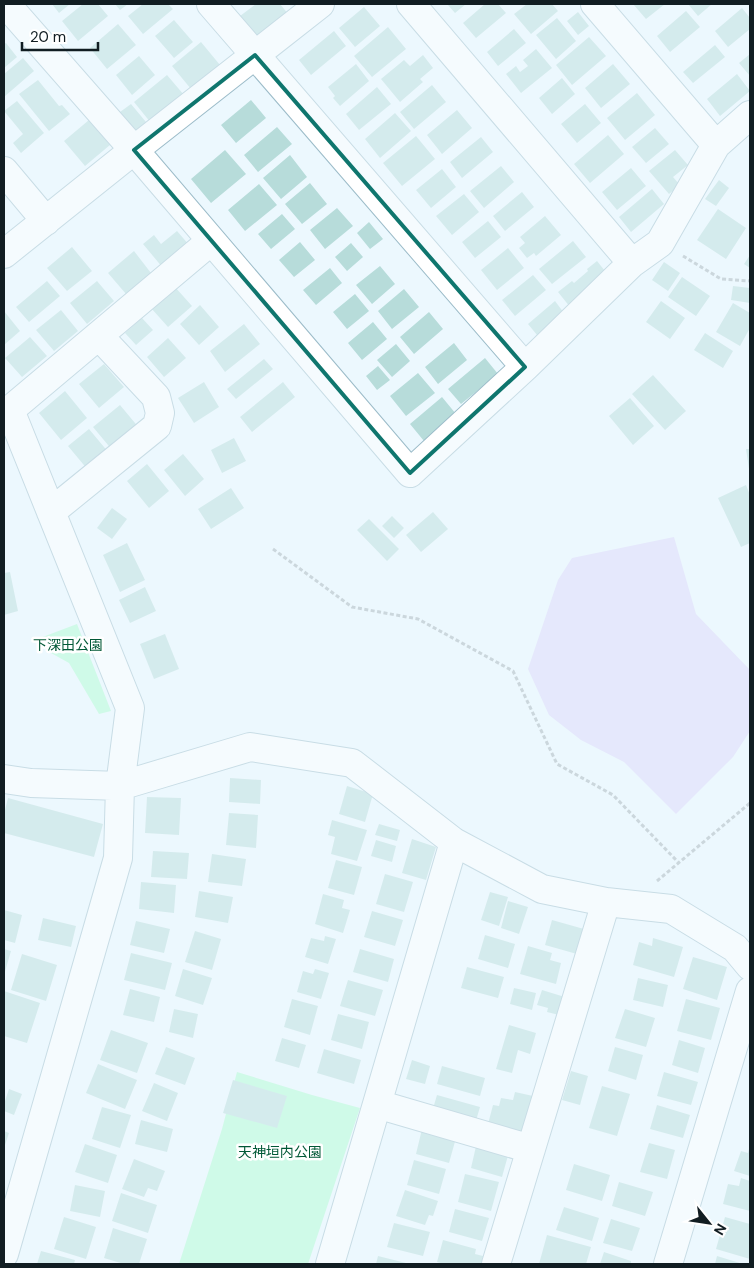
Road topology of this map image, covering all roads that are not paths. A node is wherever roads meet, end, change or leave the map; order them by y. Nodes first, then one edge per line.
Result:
1 (6, 4) edge
2 (211, 4) edge
3 (320, 4) edge
4 (411, 4) edge
5 (595, 4) edge
6 (255, 55) junction
7 (750, 115) edge
8 (716, 145) junction
9 (134, 150) junction
10 (4, 171) edge
11 (46, 221) junction
12 (211, 242) junction
13 (4, 254) edge
14 (632, 263) junction
15 (99, 336) junction
16 (525, 367) junction
17 (51, 512) junction
18 (4, 779) edge
19 (120, 786) junction
20 (454, 842) junction
21 (617, 903) junction
22 (750, 966) edge
23 (750, 991) edge
24 (377, 1104) junction
25 (531, 1149) junction
26 (4, 1254) edge
27 (330, 1264) edge
28 (496, 1264) edge
29 (668, 1264) edge

1 - 9 street
2 - 6 street
3 - 6 street
4 - 14 street
5 - 8 street
6 - 9 street
6 - 16 street
7 - 8 street
8 - 14 street
9 - 11 street
9 - 12 street
10 - 11 street
11 - 13 street
12 - 15 street
12 - 16 street
14 - 16 street
15 - 17 street
15 - 17 street
17 - 19 street
18 - 19 street
19 - 20 street
19 - 26 street
20 - 21 street
20 - 24 street
21 - 22 street
21 - 25 street
23 - 29 street
24 - 25 street
24 - 27 street
25 - 28 street

